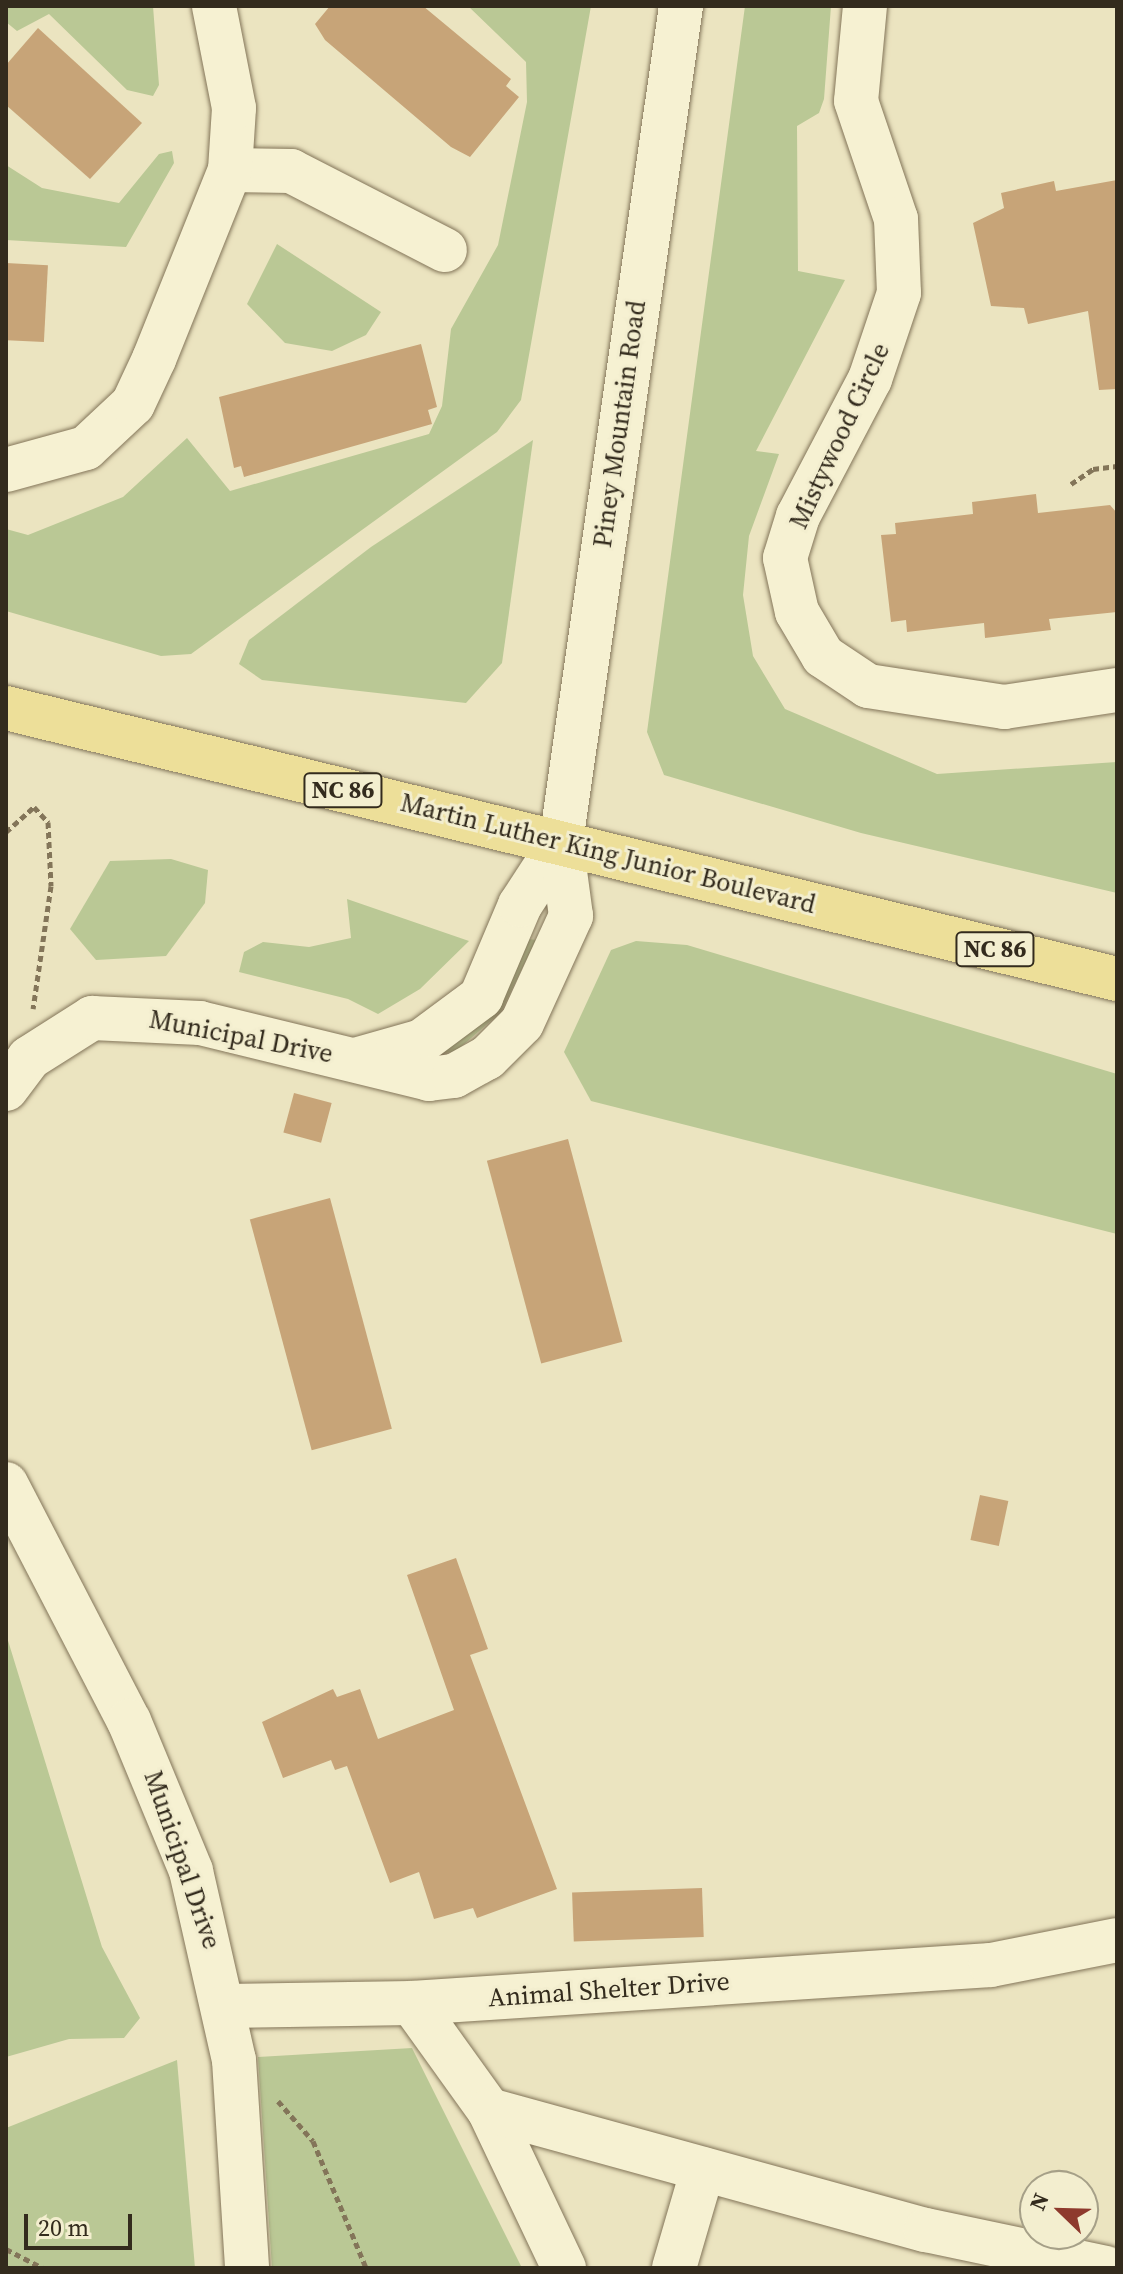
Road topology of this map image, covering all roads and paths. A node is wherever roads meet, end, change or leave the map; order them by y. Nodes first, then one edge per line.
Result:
1 (214, 6) edge
2 (681, 6) edge
3 (865, 6) edge
4 (230, 170) junction
5 (445, 250) dead end
6 (1117, 466) edge
7 (6, 470) edge
8 (1071, 484) dead end
9 (1117, 690) edge
10 (6, 708) edge
11 (6, 832) edge
12 (561, 842) junction
13 (1117, 979) edge
14 (17, 1073) edge
15 (6, 1484) edge
16 (1117, 1940) edge
17 (412, 2003) junction
18 (226, 2006) junction
19 (234, 2060) junction
20 (489, 2110) junction
21 (703, 2169) junction
22 (8, 2247) edge
23 (43, 2268) edge
24 (247, 2268) edge
25 (366, 2268) edge
26 (564, 2268) edge
27 (674, 2268) edge
28 (1106, 2268) edge

1 - 4 street
2 - 12 street, Piney Mountain Road
3 - 9 street, Mistywood Circle
4 - 5 street
4 - 7 street
6 - 8 path
10 - 12 main road, Martin Luther King Junior Boulevard / NC 86
11 - 14 path
12 - 13 main road, Martin Luther King Junior Boulevard / NC 86
12 - 14 street, Municipal Drive
15 - 18 street, Municipal Drive
16 - 17 street, Animal Shelter Drive
17 - 18 street, Animal Shelter Drive
17 - 20 street
18 - 19 street, Municipal Drive
19 - 24 street, Municipal Drive
19 - 25 path
20 - 21 street
20 - 26 street
21 - 27 street
21 - 28 street
22 - 23 path

